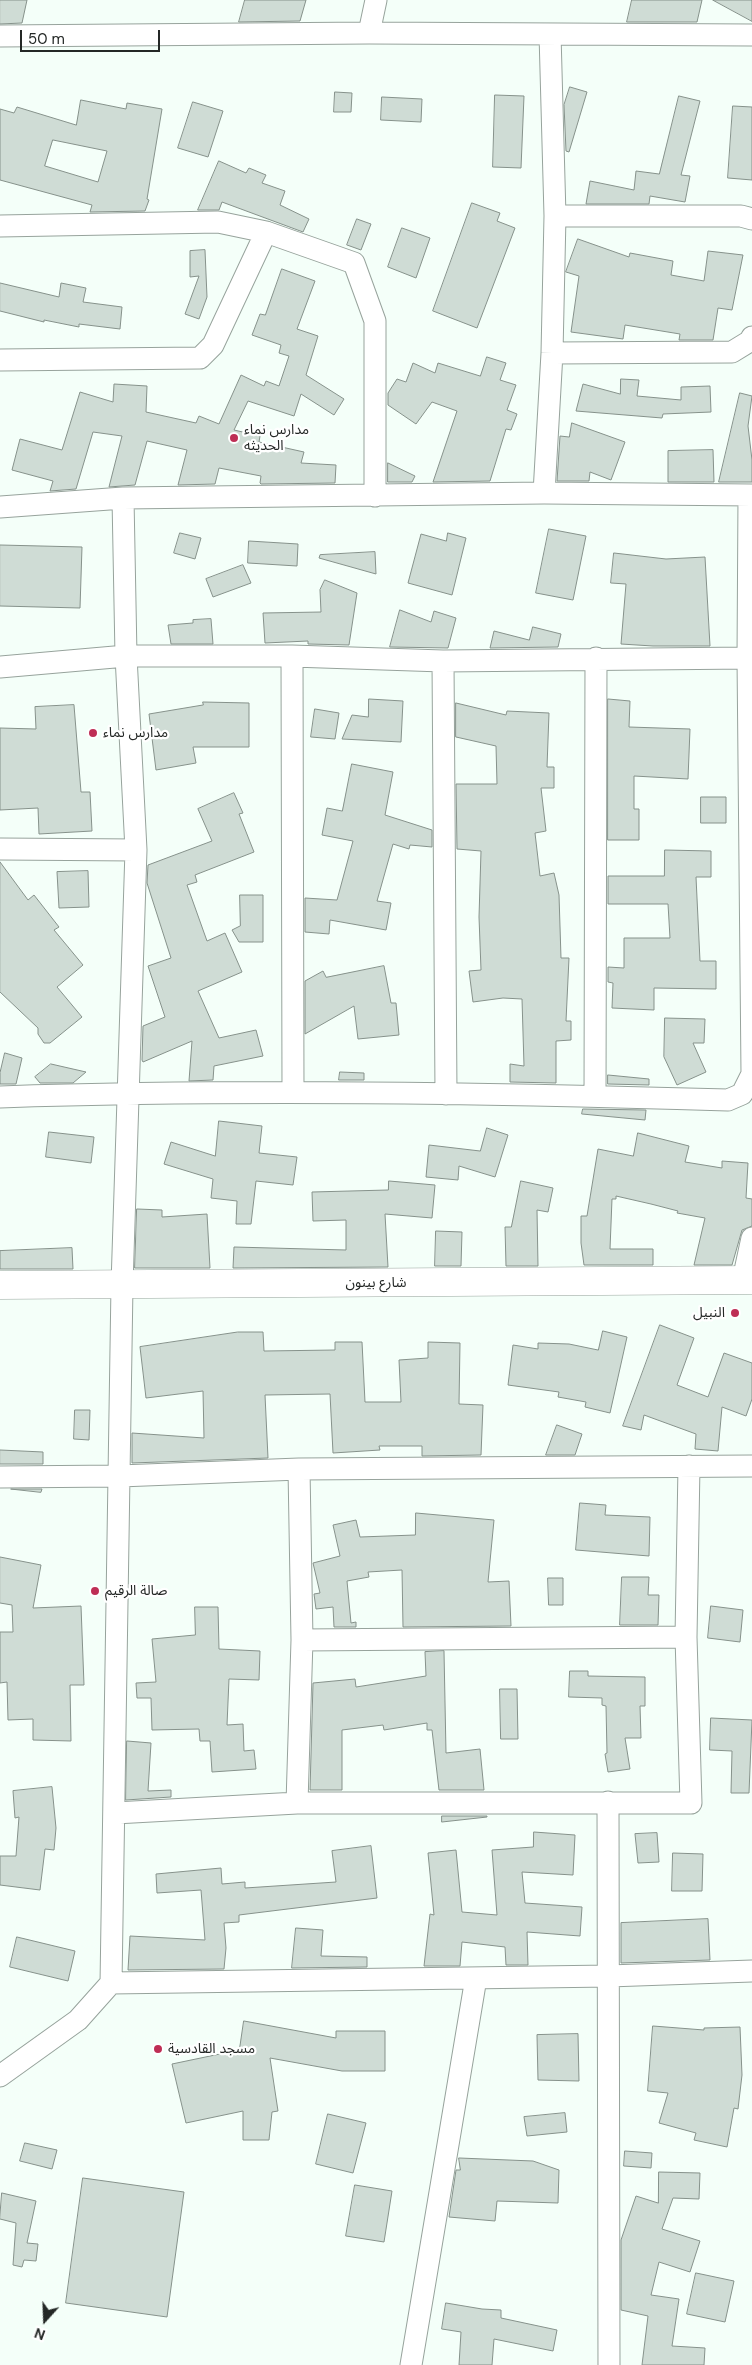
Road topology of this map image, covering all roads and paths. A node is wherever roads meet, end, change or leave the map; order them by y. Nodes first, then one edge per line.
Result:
1 (376, 0) edge
2 (369, 34) junction
3 (550, 34) junction
4 (752, 35) edge
5 (0, 36) edge
6 (555, 216) junction
7 (752, 219) edge
8 (0, 226) edge
9 (266, 232) junction
10 (752, 337) edge
11 (552, 353) junction
12 (0, 360) edge
13 (544, 493) junction
14 (751, 495) edge
15 (375, 496) junction
16 (124, 498) junction
17 (0, 507) edge
18 (126, 656) junction
19 (292, 656) junction
20 (596, 658) junction
21 (748, 658) junction
22 (443, 661) junction
23 (0, 667) edge
24 (0, 849) edge
25 (136, 850) junction
26 (293, 1092) junction
27 (128, 1093) junction
28 (446, 1094) junction
29 (595, 1096) junction
30 (0, 1097) edge
31 (747, 1099) edge
32 (752, 1238) edge
33 (748, 1280) edge
34 (0, 1285) edge
35 (122, 1285) junction
36 (689, 1466) junction
37 (752, 1466) edge
38 (299, 1469) junction
39 (120, 1476) junction
40 (0, 1477) edge
41 (686, 1638) junction
42 (302, 1640) junction
43 (608, 1802) junction
44 (297, 1803) junction
45 (115, 1813) junction
46 (752, 1971) edge
47 (609, 1976) junction
48 (476, 1978) junction
49 (111, 1983) junction
50 (0, 2076) edge
51 (411, 2365) edge
52 (609, 2365) edge

1 - 2 street
2 - 3 street
2 - 5 street
3 - 4 street
3 - 6 street
6 - 7 street
6 - 11 street
8 - 9 street
9 - 12 street
9 - 15 street
10 - 11 street
11 - 13 street
13 - 14 street
13 - 15 street
14 - 21 street
15 - 16 street
16 - 17 street
16 - 18 street
18 - 19 street
18 - 23 street
18 - 25 street
19 - 22 street
19 - 26 street
20 - 21 street
20 - 22 street
20 - 29 street
21 - 31 street
22 - 28 street
24 - 25 street
25 - 27 street
26 - 27 street
26 - 28 street
27 - 30 street
27 - 35 street
28 - 29 street
29 - 31 street
32 - 33 street
33 - 35 street, شارع بينون
34 - 35 street, شارع بينون
35 - 39 street
36 - 37 street
36 - 38 street
36 - 41 street
38 - 39 street
38 - 42 street
39 - 40 street
39 - 45 street
41 - 42 street
41 - 43 street
42 - 44 street
43 - 44 street
43 - 47 street
44 - 45 street
45 - 49 street
46 - 47 street
47 - 48 street
47 - 52 street
48 - 49 street
48 - 51 street
49 - 50 street

